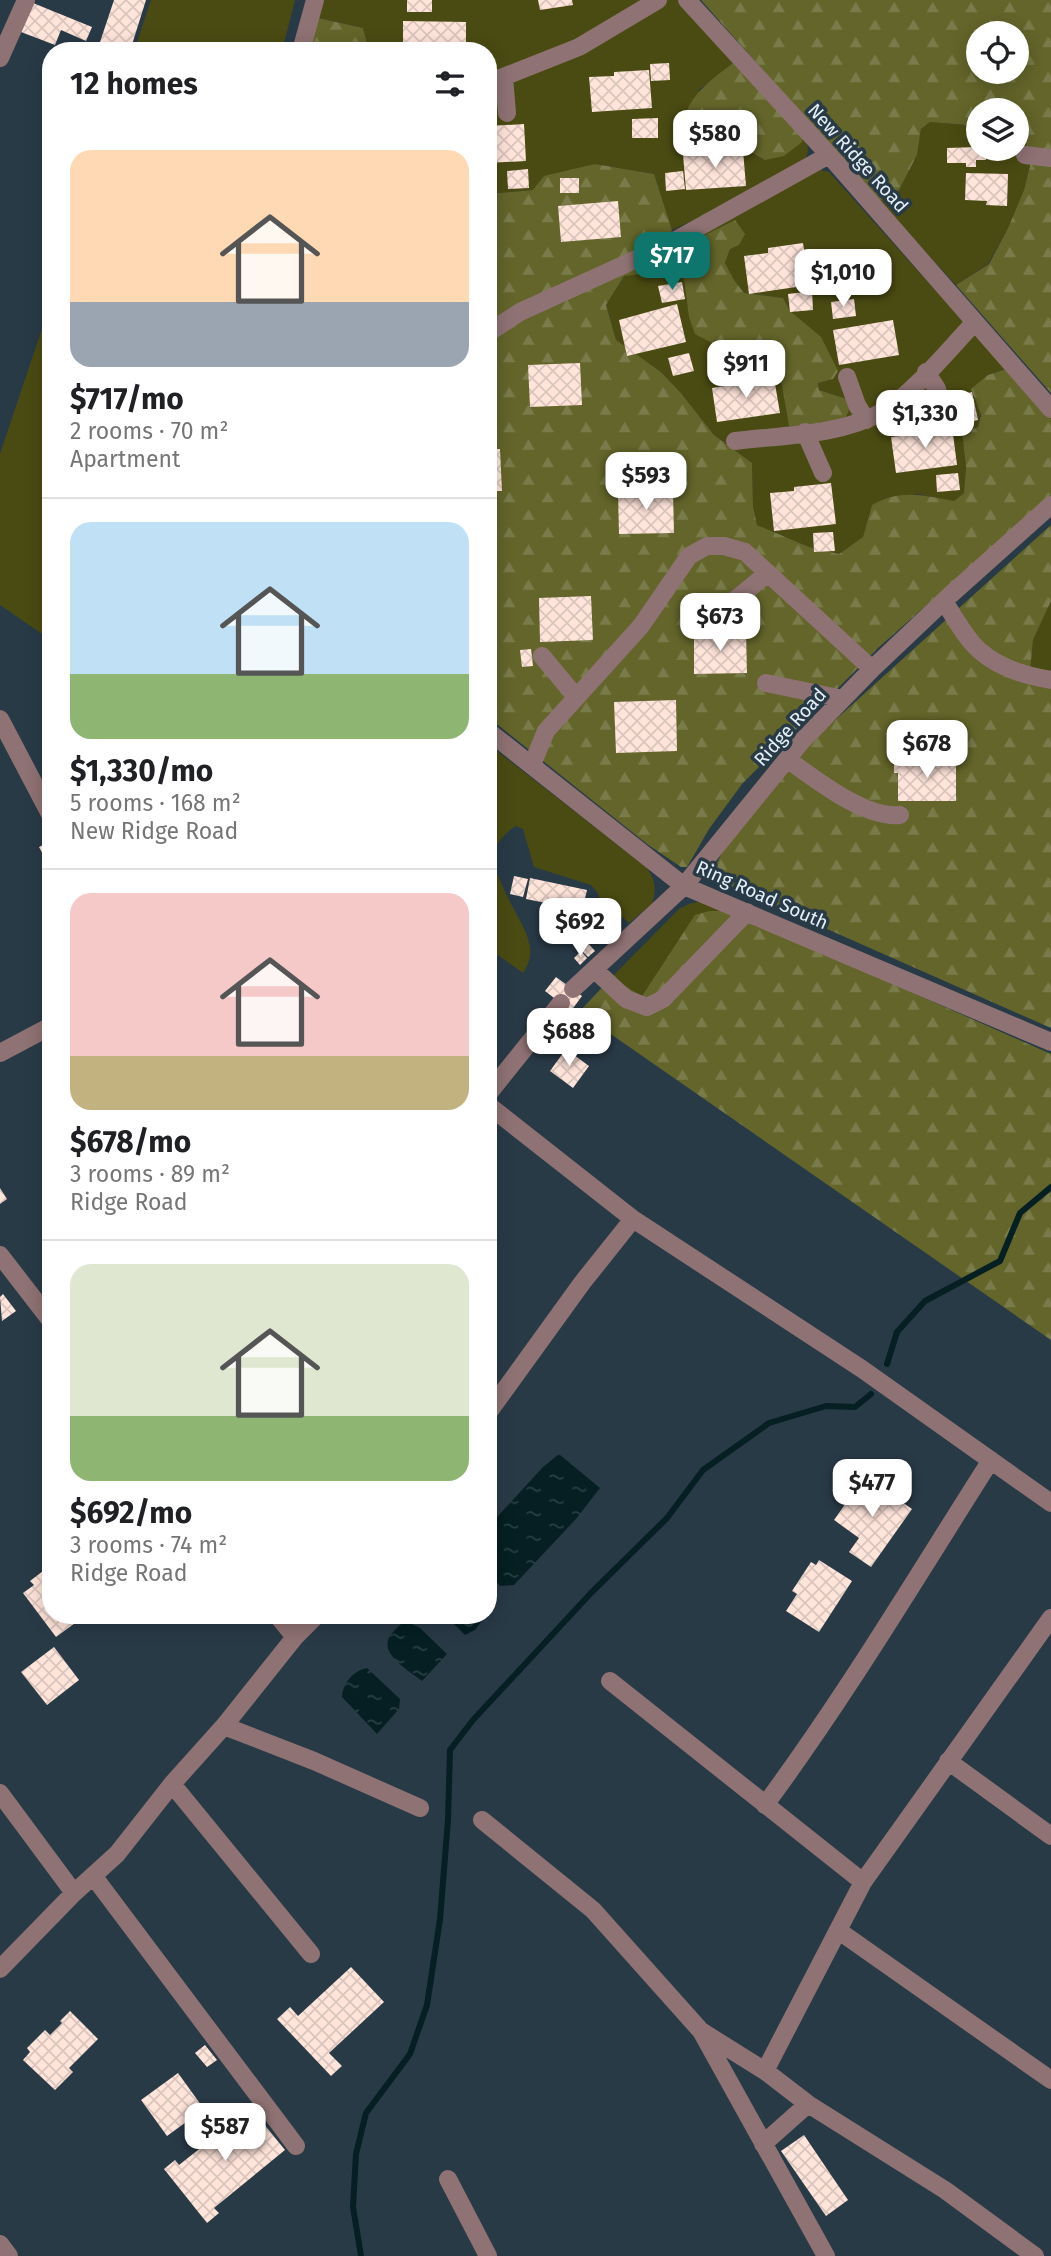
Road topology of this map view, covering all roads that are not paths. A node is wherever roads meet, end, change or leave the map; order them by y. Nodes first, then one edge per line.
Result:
1 (26, 0) edge
2 (315, 0) edge
3 (658, 0) edge
4 (687, 0) edge
5 (303, 42) edge
6 (0, 58) edge
7 (497, 80) edge
8 (497, 83) edge
9 (507, 113) dead end
10 (829, 155) junction
11 (1029, 155) edge
12 (1051, 158) edge
13 (975, 322) junction
14 (497, 327) edge
15 (926, 372) junction
16 (847, 377) dead end
17 (1051, 409) edge
18 (943, 415) dead end
19 (866, 420) junction
20 (805, 432) junction
21 (734, 440) dead end
22 (823, 473) dead end
23 (1051, 505) edge
24 (768, 573) junction
25 (944, 601) junction
26 (730, 604) dead end
27 (542, 656) dead end
28 (872, 669) junction
29 (1051, 680) edge
30 (766, 683) dead end
31 (576, 697) junction
32 (843, 699) junction
33 (0, 719) edge
34 (497, 738) edge
35 (5, 742) edge
36 (787, 759) junction
37 (532, 765) junction
38 (42, 802) edge
39 (900, 815) dead end
40 (684, 886) junction
41 (747, 912) junction
42 (595, 970) junction
43 (42, 1031) edge
44 (1051, 1042) edge
45 (0, 1053) edge
46 (497, 1083) edge
47 (497, 1112) edge
48 (633, 1219) junction
49 (0, 1255) edge
50 (42, 1309) edge
51 (497, 1393) edge
52 (991, 1460) junction
53 (1051, 1503) edge
54 (1051, 1618) edge
55 (284, 1624) edge
56 (308, 1624) edge
57 (295, 1637) junction
58 (610, 1681) dead end
59 (225, 1726) junction
60 (948, 1761) junction
61 (172, 1784) junction
62 (0, 1793) edge
63 (765, 1805) junction
64 (420, 1808) dead end
65 (482, 1820) dead end
66 (1051, 1836) edge
67 (94, 1877) junction
68 (863, 1882) junction
69 (74, 1893) junction
70 (839, 1931) junction
71 (311, 1954) dead end
72 (0, 1969) edge
73 (701, 2031) junction
74 (765, 2071) junction
75 (1051, 2080) edge
76 (808, 2104) junction
77 (763, 2144) junction
78 (296, 2146) dead end
79 (448, 2179) dead end
80 (0, 2244) edge
81 (9, 2256) edge
82 (488, 2256) edge
83 (826, 2256) edge
84 (1035, 2256) edge

1 - 6 street
2 - 5 street
3 - 7 street
4 - 10 street, New Ridge Road
8 - 9 street
10 - 13 street, New Ridge Road
10 - 14 street
11 - 12 street
13 - 15 street
13 - 17 street, New Ridge Road
15 - 18 street
15 - 19 street
16 - 19 street
19 - 20 street
20 - 21 street
20 - 22 street
23 - 25 street, Ridge Road
24 - 26 street
24 - 28 street
24 - 31 street
25 - 28 street, Ridge Road
25 - 29 street
27 - 31 street
28 - 32 street, Ridge Road
30 - 32 street
31 - 37 street
32 - 36 street, Ridge Road
33 - 35 street
34 - 37 street, Ring Road South
35 - 38 street
36 - 39 street
36 - 40 street, Ridge Road
37 - 40 street, Ring Road South
40 - 41 street, Ring Road South
40 - 42 street, Ridge Road
41 - 42 street
41 - 44 street, Ring Road South
42 - 46 street, Ridge Road
43 - 45 street
47 - 48 street
48 - 51 street
48 - 52 street
49 - 50 street
52 - 53 street
52 - 63 street
54 - 60 street
55 - 57 street
56 - 57 street
57 - 59 street
58 - 63 street
59 - 61 street
59 - 64 street
60 - 66 street
60 - 68 street
61 - 67 street
61 - 71 street
62 - 69 street
63 - 68 street
65 - 73 street
67 - 69 street
67 - 78 street
68 - 70 street
69 - 72 street
70 - 74 street
70 - 75 street
73 - 74 street
73 - 77 street
74 - 76 street
76 - 77 street
76 - 84 street
77 - 83 street
79 - 82 street
80 - 81 street

